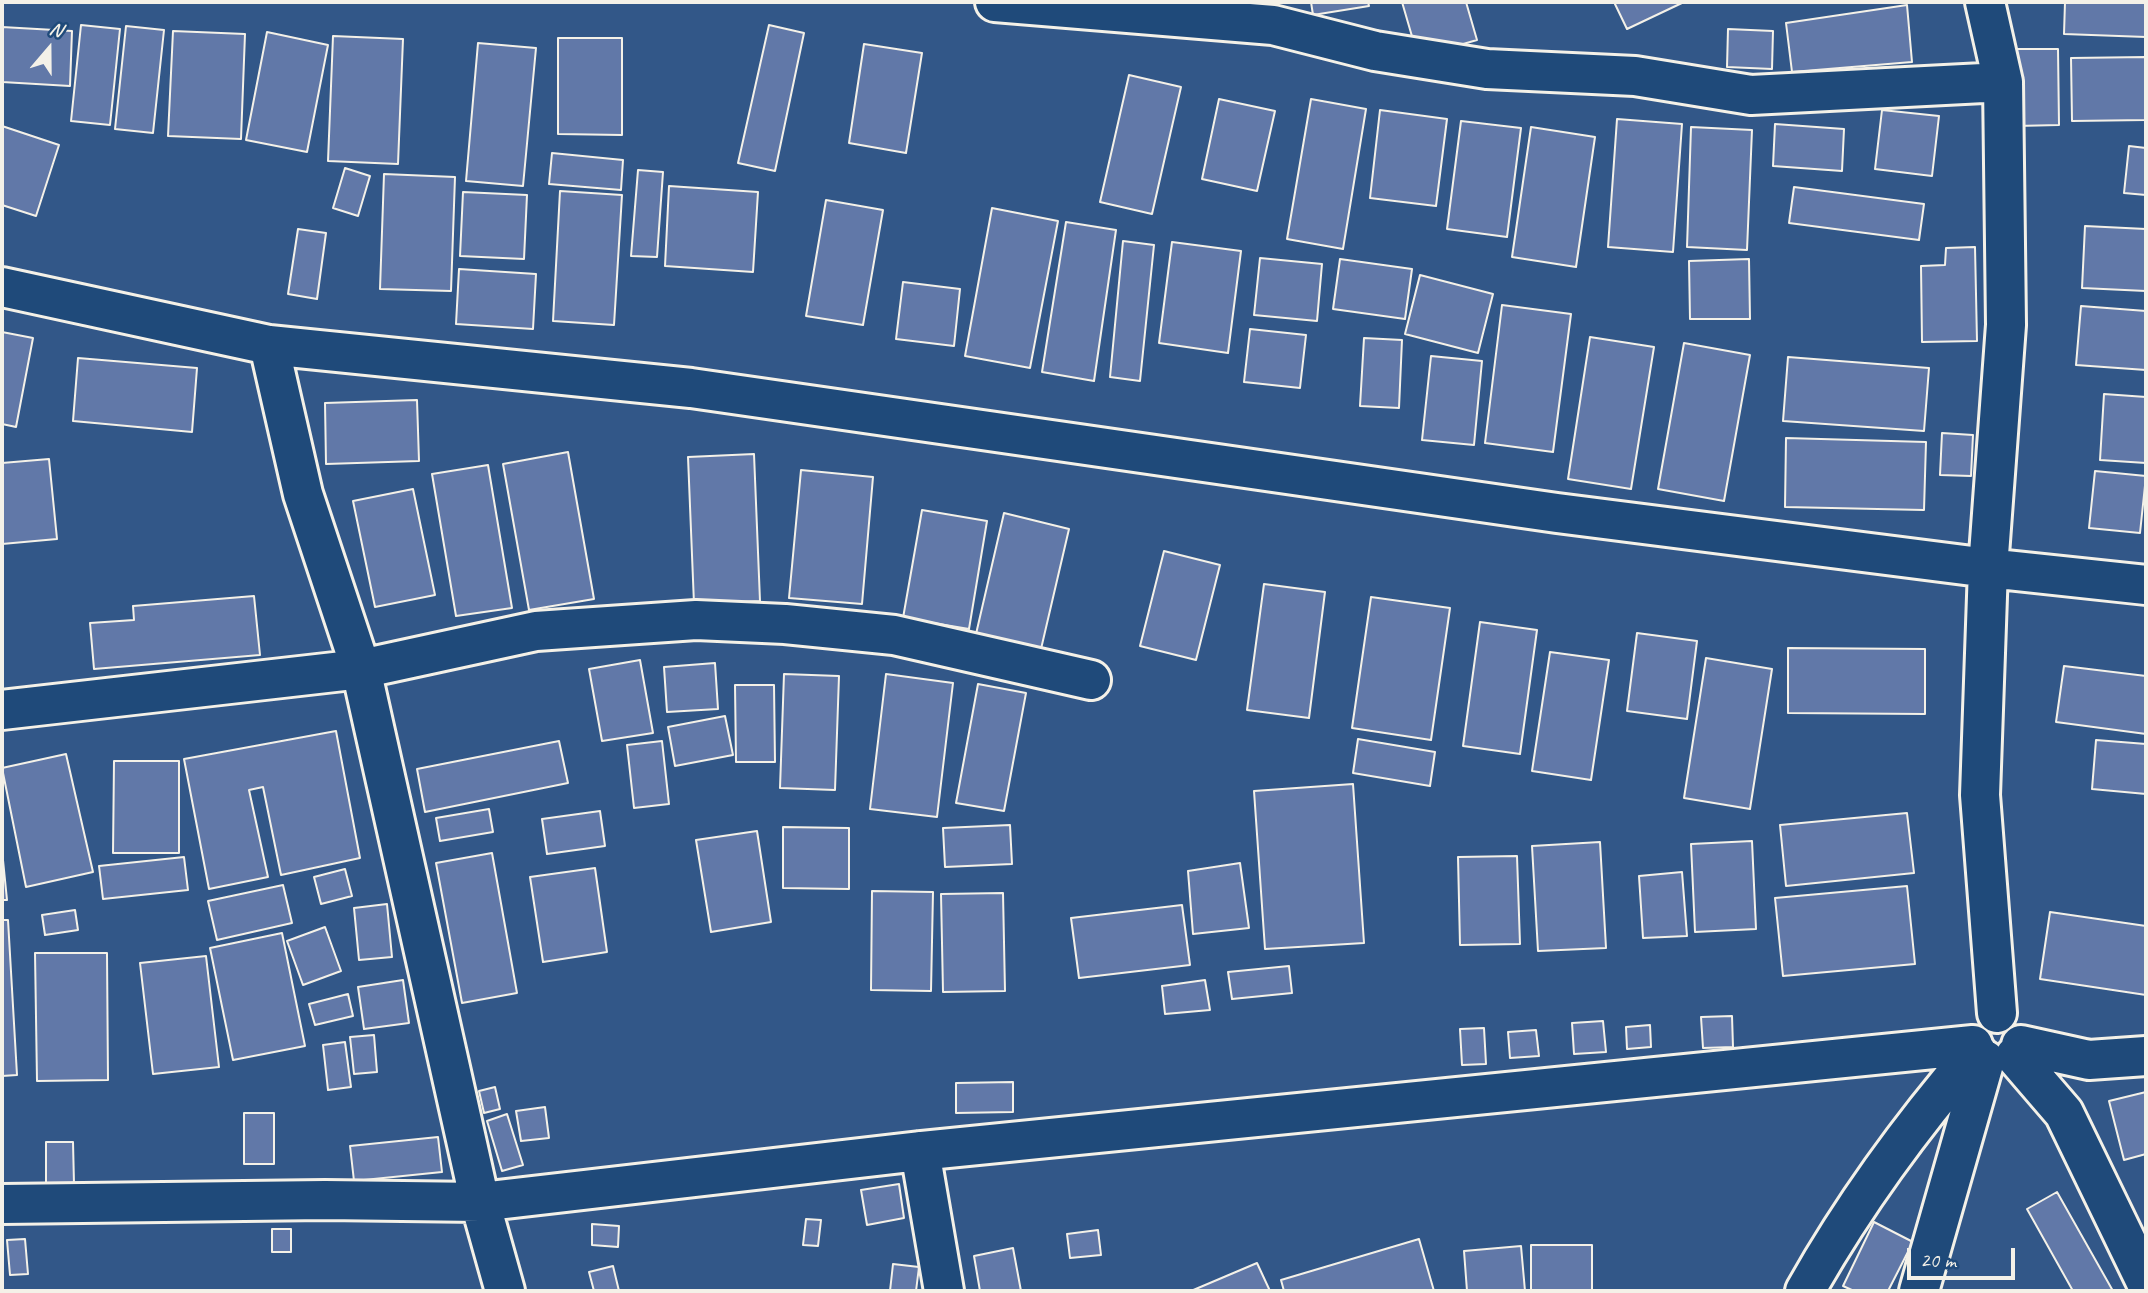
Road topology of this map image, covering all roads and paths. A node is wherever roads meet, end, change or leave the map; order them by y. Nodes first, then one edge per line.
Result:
1 (995, 2) edge
2 (1985, 2) edge
3 (2003, 82) junction
4 (2, 287) edge
5 (269, 345) junction
6 (1988, 568) junction
7 (2146, 585) edge
8 (361, 669) junction
9 (1091, 680) dead end
10 (2, 710) edge
11 (1994, 1051) junction
12 (2146, 1056) edge
13 (920, 1151) junction
14 (481, 1202) junction
15 (2, 1204) edge
16 (2146, 1282) edge
17 (505, 1291) edge
18 (944, 1291) edge
19 (1805, 1291) edge
20 (1919, 1291) edge

1 - 3 street
2 - 3 street
3 - 6 street
4 - 5 street
5 - 6 street
5 - 8 street
6 - 7 street
6 - 11 street
8 - 9 street
8 - 10 street
8 - 14 street
11 - 12 street
11 - 13 street
11 - 16 street
11 - 19 street
11 - 20 street
13 - 14 street
13 - 18 street
14 - 15 street
14 - 17 street

